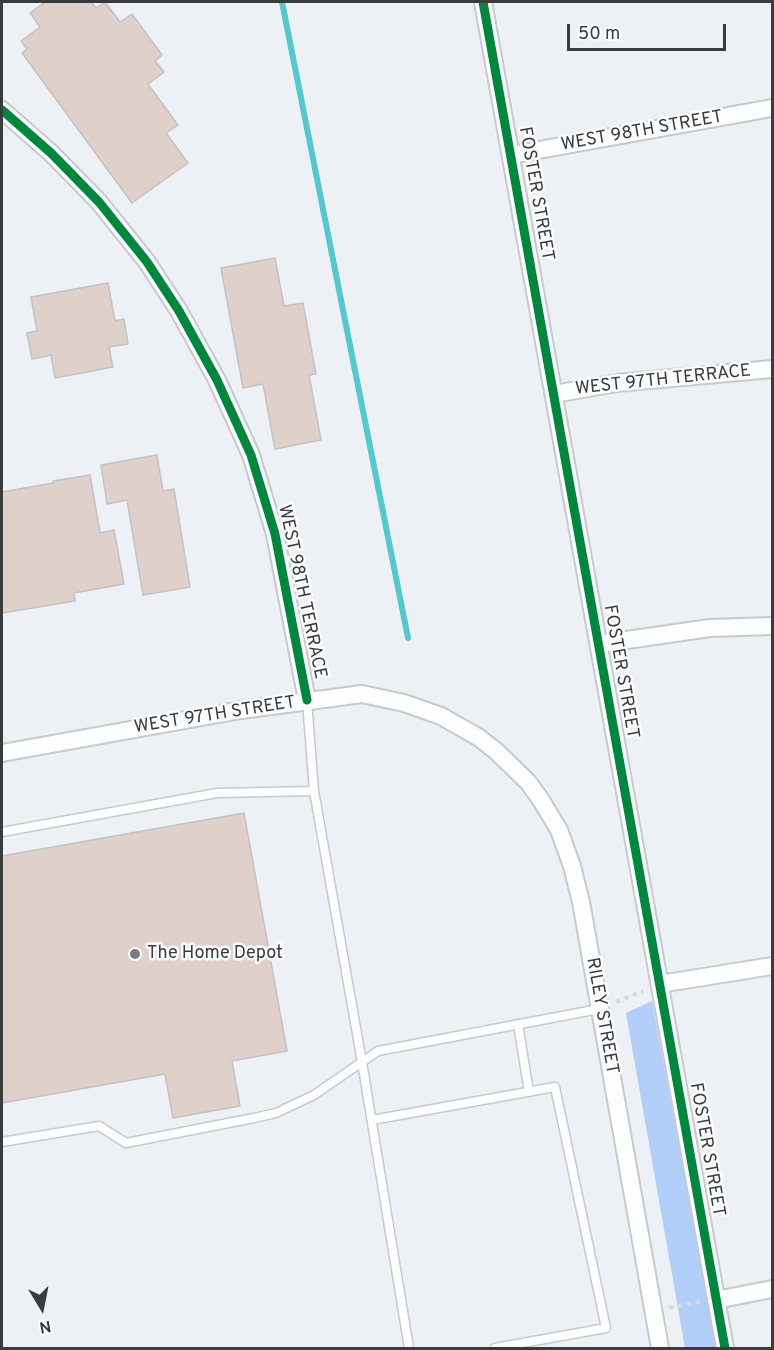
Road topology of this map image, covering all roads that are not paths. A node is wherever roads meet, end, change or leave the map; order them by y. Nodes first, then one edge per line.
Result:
1 (483, 2) edge
2 (772, 108) edge
3 (2, 110) edge
4 (511, 155) junction
5 (772, 369) edge
6 (554, 394) junction
7 (772, 626) edge
8 (598, 644) junction
9 (307, 700) junction
10 (459, 727) joint
11 (2, 753) edge
12 (314, 791) junction
13 (2, 832) edge
14 (772, 966) edge
15 (660, 984) junction
16 (599, 1009) junction
17 (518, 1024) junction
18 (362, 1062) junction
19 (529, 1092) junction
20 (372, 1120) junction
21 (2, 1142) edge
22 (772, 1290) edge
23 (716, 1300) junction
24 (409, 1348) edge
25 (495, 1348) edge
26 (660, 1348) edge
27 (725, 1348) edge

1 - 4 street, FOSTER STREET
2 - 4 street, WEST 98TH STREET
3 - 9 street, WEST 98TH TERRACE
4 - 6 street, FOSTER STREET
5 - 6 street, WEST 97TH TERRACE
6 - 8 street, FOSTER STREET
7 - 8 street
8 - 15 street, FOSTER STREET
9 - 10 street, WEST 97TH STREET
9 - 11 street, WEST 97TH STREET
9 - 12 lane
10 - 16 street, RILEY STREET
12 - 13 lane
12 - 18 lane
14 - 15 street
15 - 23 street, FOSTER STREET
16 - 17 lane
16 - 26 street, RILEY STREET
17 - 18 lane
17 - 19 lane
18 - 20 lane
18 - 21 lane
19 - 20 lane
19 - 25 lane
20 - 24 lane
22 - 23 street
23 - 27 street, FOSTER STREET

